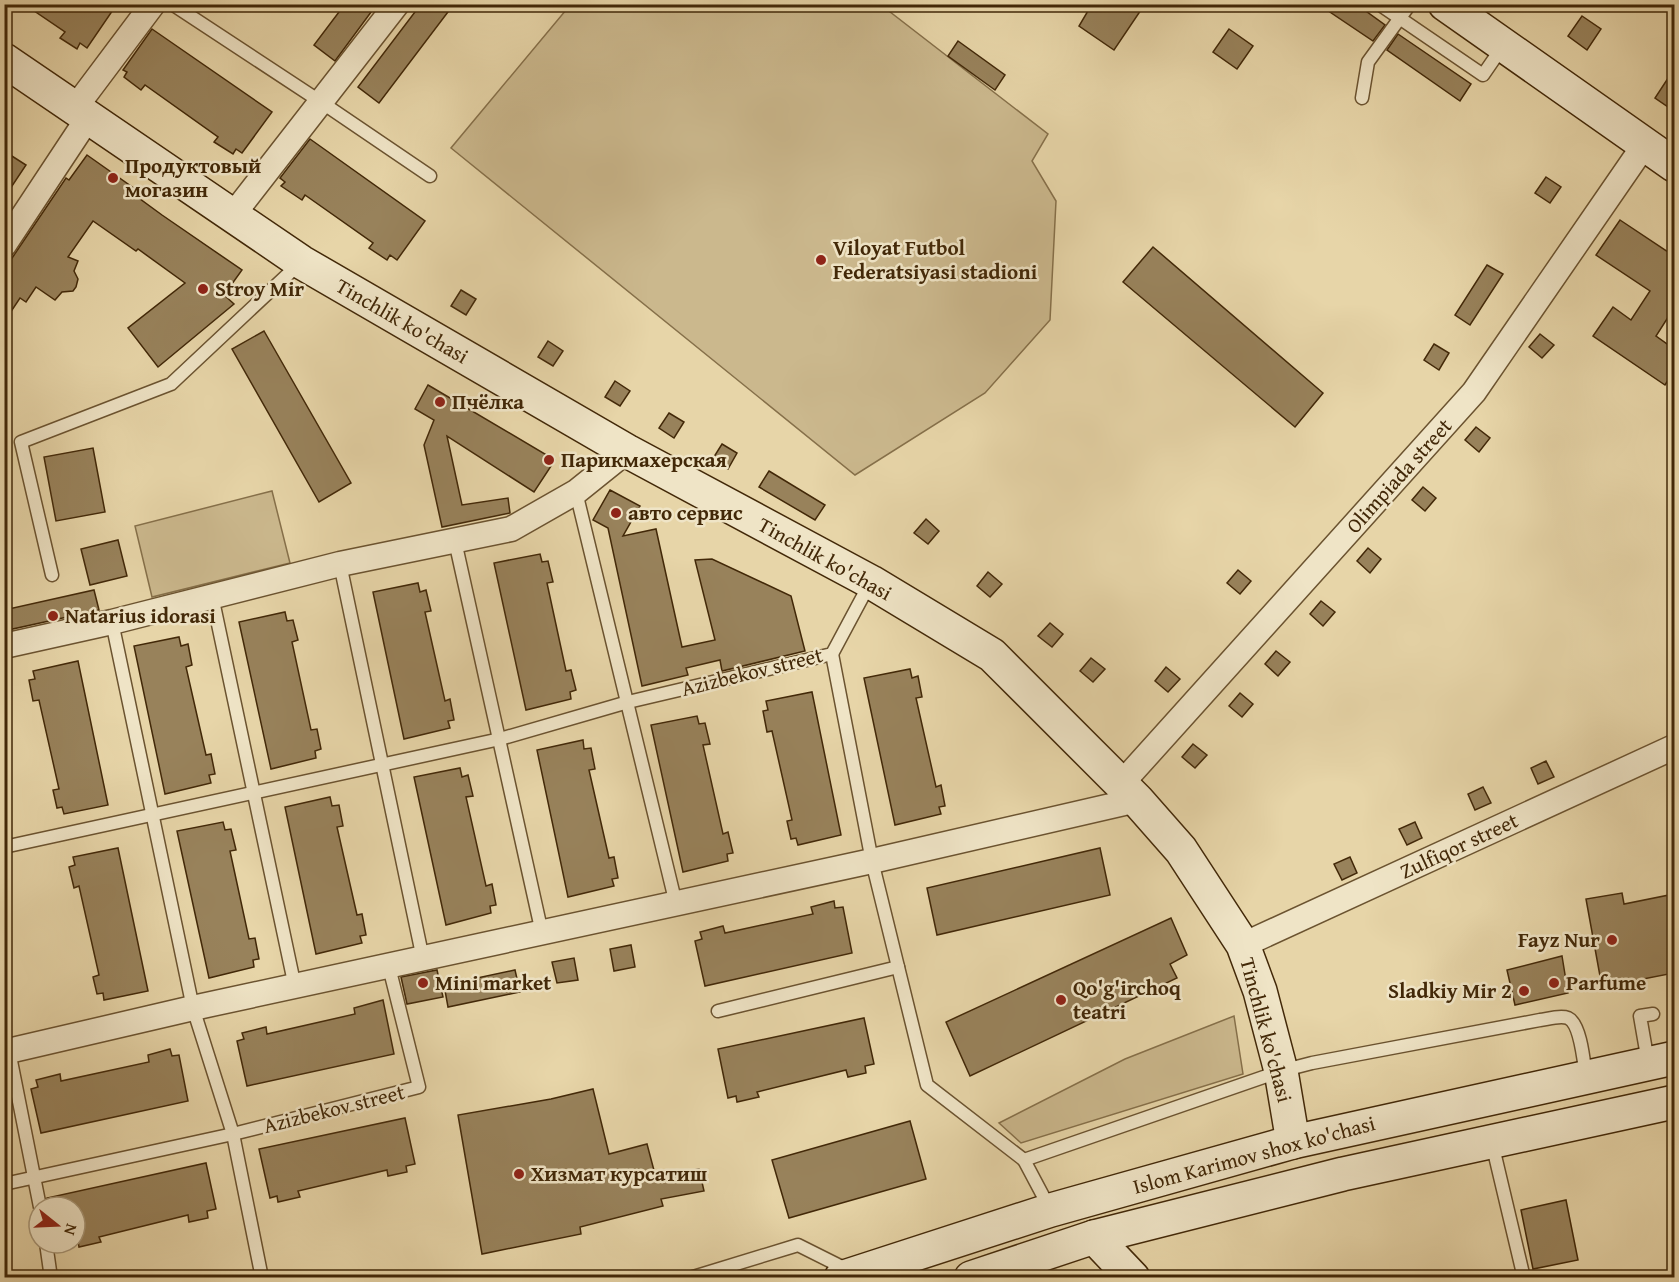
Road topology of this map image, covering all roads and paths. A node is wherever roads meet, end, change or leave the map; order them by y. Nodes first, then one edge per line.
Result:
1 (153, 4) edge
2 (172, 4) edge
3 (396, 4) edge
4 (1379, 4) edge
5 (1410, 4) edge
6 (1445, 4) edge
7 (1400, 19) junction
8 (1504, 45) junction
9 (4, 60) edge
10 (1362, 98) dead end
11 (321, 102) junction
12 (81, 113) junction
13 (1645, 144) junction
14 (1674, 165) edge
15 (430, 176) dead end
16 (232, 216) junction
17 (4, 245) edge
18 (301, 262) junction
19 (627, 451) junction
20 (576, 492) junction
21 (454, 541) junction
22 (340, 564) junction
23 (52, 575) dead end
24 (871, 582) junction
25 (212, 596) junction
26 (112, 622) junction
27 (4, 646) edge
28 (832, 654) junction
29 (628, 702) junction
30 (500, 739) junction
31 (1674, 747) edge
32 (383, 764) junction
33 (1130, 791) junction
34 (254, 794) junction
35 (151, 816) junction
36 (4, 847) edge
37 (872, 861) junction
38 (676, 904) junction
39 (542, 933) junction
40 (1243, 945) junction
41 (423, 959) junction
42 (389, 967) junction
43 (898, 967) junction
44 (295, 987) junction
45 (193, 1008) junction
46 (718, 1011) dead end
47 (1653, 1014) dead end
48 (7, 1052) edge
49 (1661, 1060) edge
50 (1281, 1071) junction
51 (1586, 1077) junction
52 (1674, 1102) edge
53 (233, 1134) junction
54 (1293, 1142) junction
55 (1492, 1142) junction
56 (1024, 1160) junction
57 (35, 1178) junction
58 (4, 1184) edge
59 (38, 1195) edge
60 (1051, 1210) junction
61 (1094, 1237) junction
62 (48, 1255) edge
63 (847, 1275) edge
64 (51, 1278) edge
65 (262, 1278) edge
66 (690, 1278) edge
67 (971, 1278) edge
68 (1133, 1278) edge
69 (1524, 1278) edge

1 - 12 street
2 - 11 lane
3 - 11 street
4 - 7 lane
5 - 7 lane
6 - 8 street
7 - 8 lane
7 - 10 lane
8 - 13 street
9 - 12 street, Tinchlik ko'chasi
11 - 15 lane
11 - 16 street
12 - 16 street, Tinchlik ko'chasi
12 - 17 street
13 - 14 street
13 - 33 street, Olimpiada street
16 - 18 street, Tinchlik ko'chasi
18 - 19 street, Tinchlik ko'chasi
18 - 23 lane
19 - 20 street
19 - 24 street, Tinchlik ko'chasi
20 - 21 street
20 - 29 lane
21 - 22 street
21 - 30 lane
22 - 25 street
22 - 32 lane
24 - 28 lane, Azizbekov street
24 - 33 street, Tinchlik ko'chasi
25 - 26 street
25 - 34 lane
26 - 27 street
26 - 35 lane, Azizbekov street
28 - 29 lane, Azizbekov street
28 - 37 lane
29 - 30 lane, Azizbekov street
29 - 38 lane
30 - 32 lane, Azizbekov street
30 - 39 lane
31 - 40 street, Zulfiqor street
32 - 34 lane, Azizbekov street
32 - 41 lane
33 - 37 street
33 - 40 street, Tinchlik ko'chasi
34 - 35 lane, Azizbekov street
34 - 44 lane
35 - 36 lane, Azizbekov street
35 - 45 lane, Azizbekov street
37 - 38 street
37 - 43 lane
38 - 39 street
39 - 41 street
40 - 50 street, Tinchlik ko'chasi
41 - 42 street
42 - 44 street
42 - 53 lane, Azizbekov street
43 - 46 lane
43 - 56 lane
44 - 45 street
45 - 48 street
45 - 53 lane, Azizbekov street
47 - 49 lane
48 - 57 lane
49 - 51 street, Islom Karimov shox ko'chasi
50 - 51 lane
50 - 54 street, Tinchlik ko'chasi
50 - 56 lane
51 - 54 street, Islom Karimov shox ko'chasi
52 - 55 street, Islom Karimov shox ko'chasi
53 - 57 lane, Azizbekov street
53 - 65 lane, Azizbekov street
54 - 60 street, Islom Karimov shox ko'chasi
55 - 61 street, Islom Karimov shox ko'chasi
55 - 69 lane
56 - 60 lane
57 - 58 lane, Azizbekov street
57 - 59 lane
60 - 63 street, Islom Karimov shox ko'chasi
61 - 67 street, Islom Karimov shox ko'chasi
61 - 68 street
62 - 64 lane
63 - 66 lane

